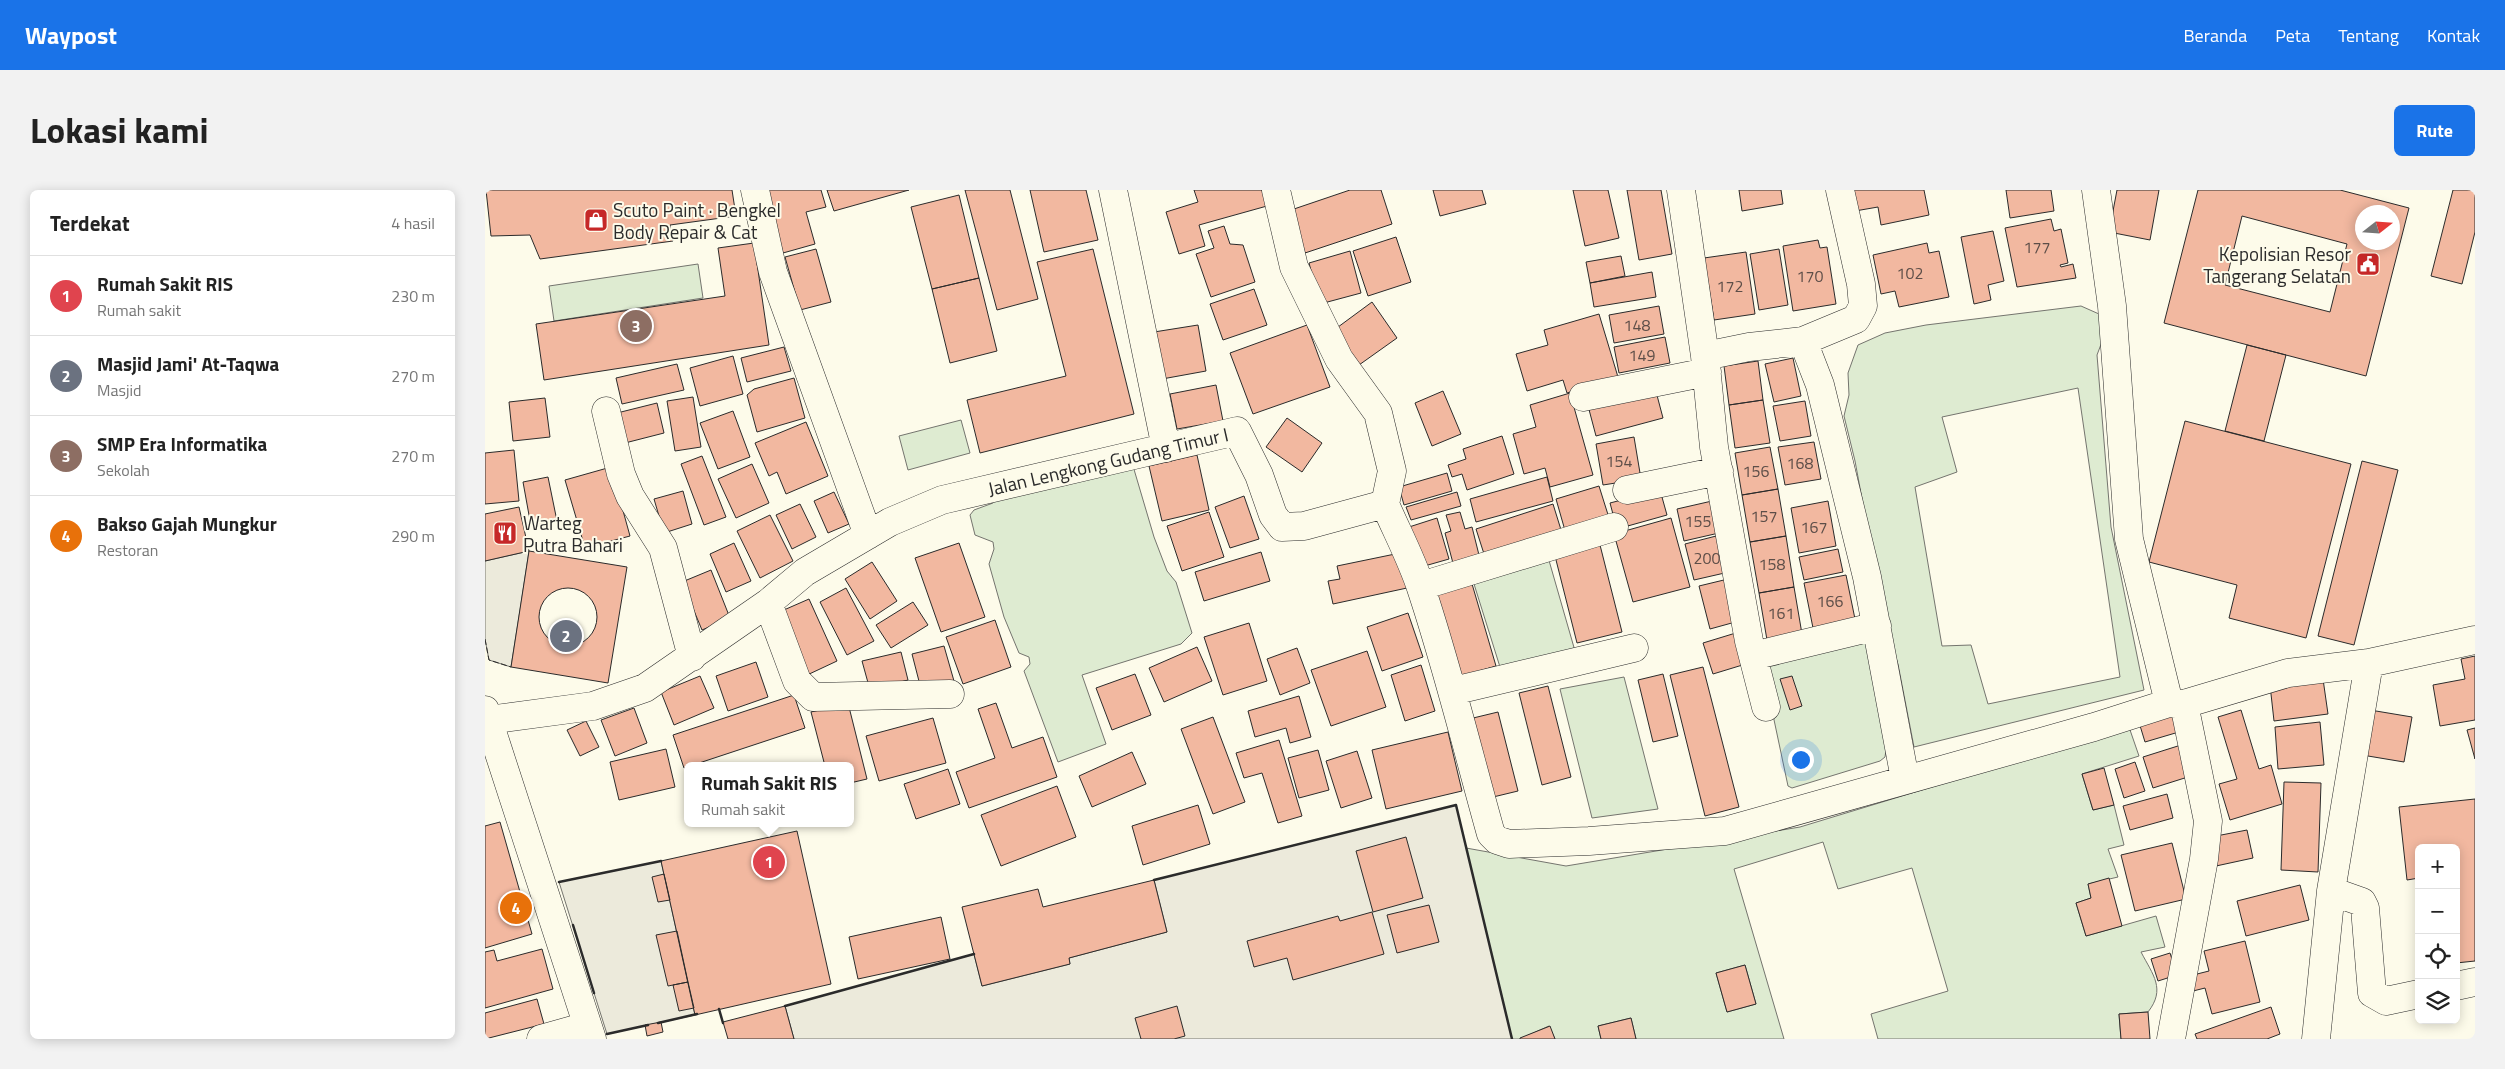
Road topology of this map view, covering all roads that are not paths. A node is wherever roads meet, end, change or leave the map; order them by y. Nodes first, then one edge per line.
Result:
1 (755, 190) edge
2 (1113, 190) edge
3 (1276, 190) edge
4 (1681, 190) edge
5 (1840, 190) edge
6 (2096, 190) edge
7 (1803, 341) junction
8 (1706, 364) junction
9 (1583, 396) dead end
10 (606, 411) dead end
11 (1166, 448) junction
12 (1719, 471) junction
13 (1627, 490) dead end
14 (1385, 504) junction
15 (1613, 527) dead end
16 (868, 535) junction
17 (1421, 586) junction
18 (768, 603) junction
19 (1877, 626) junction
20 (2475, 640) edge
21 (1634, 648) dead end
22 (1753, 656) junction
23 (692, 657) junction
24 (2369, 663) junction
25 (1453, 691) junction
26 (950, 694) dead end
27 (2177, 704) junction
28 (1766, 707) dead end
29 (486, 715) edge
30 (1905, 779) junction
31 (2331, 891) junction
32 (2475, 982) edge
33 (2460, 985) edge
34 (2415, 995) edge
35 (589, 1032) edge
36 (541, 1039) edge
37 (2171, 1039) edge
38 (2316, 1039) edge

1 - 16 street
2 - 11 street
3 - 14 street
4 - 8 street
5 - 7 street
6 - 27 street
7 - 8 street
7 - 19 street
8 - 9 street
8 - 12 street
10 - 23 street
11 - 14 street, Jalan Lengkong Gudang Timur I
11 - 16 street, Jalan Lengkong Gudang Timur I
12 - 13 street
12 - 22 street
14 - 17 street
15 - 17 street
16 - 18 street, Jalan Lengkong Gudang Timur I
17 - 25 street
18 - 23 street, Jalan Lengkong Gudang Timur I
18 - 26 street
19 - 22 street
19 - 30 street
20 - 24 street
21 - 25 street
22 - 28 street
23 - 29 street, Jalan Lengkong Gudang Timur I
24 - 27 street
24 - 31 street
25 - 30 street
27 - 30 street
27 - 37 street
29 - 35 street
31 - 34 street
31 - 38 street
32 - 33 street
35 - 36 street

